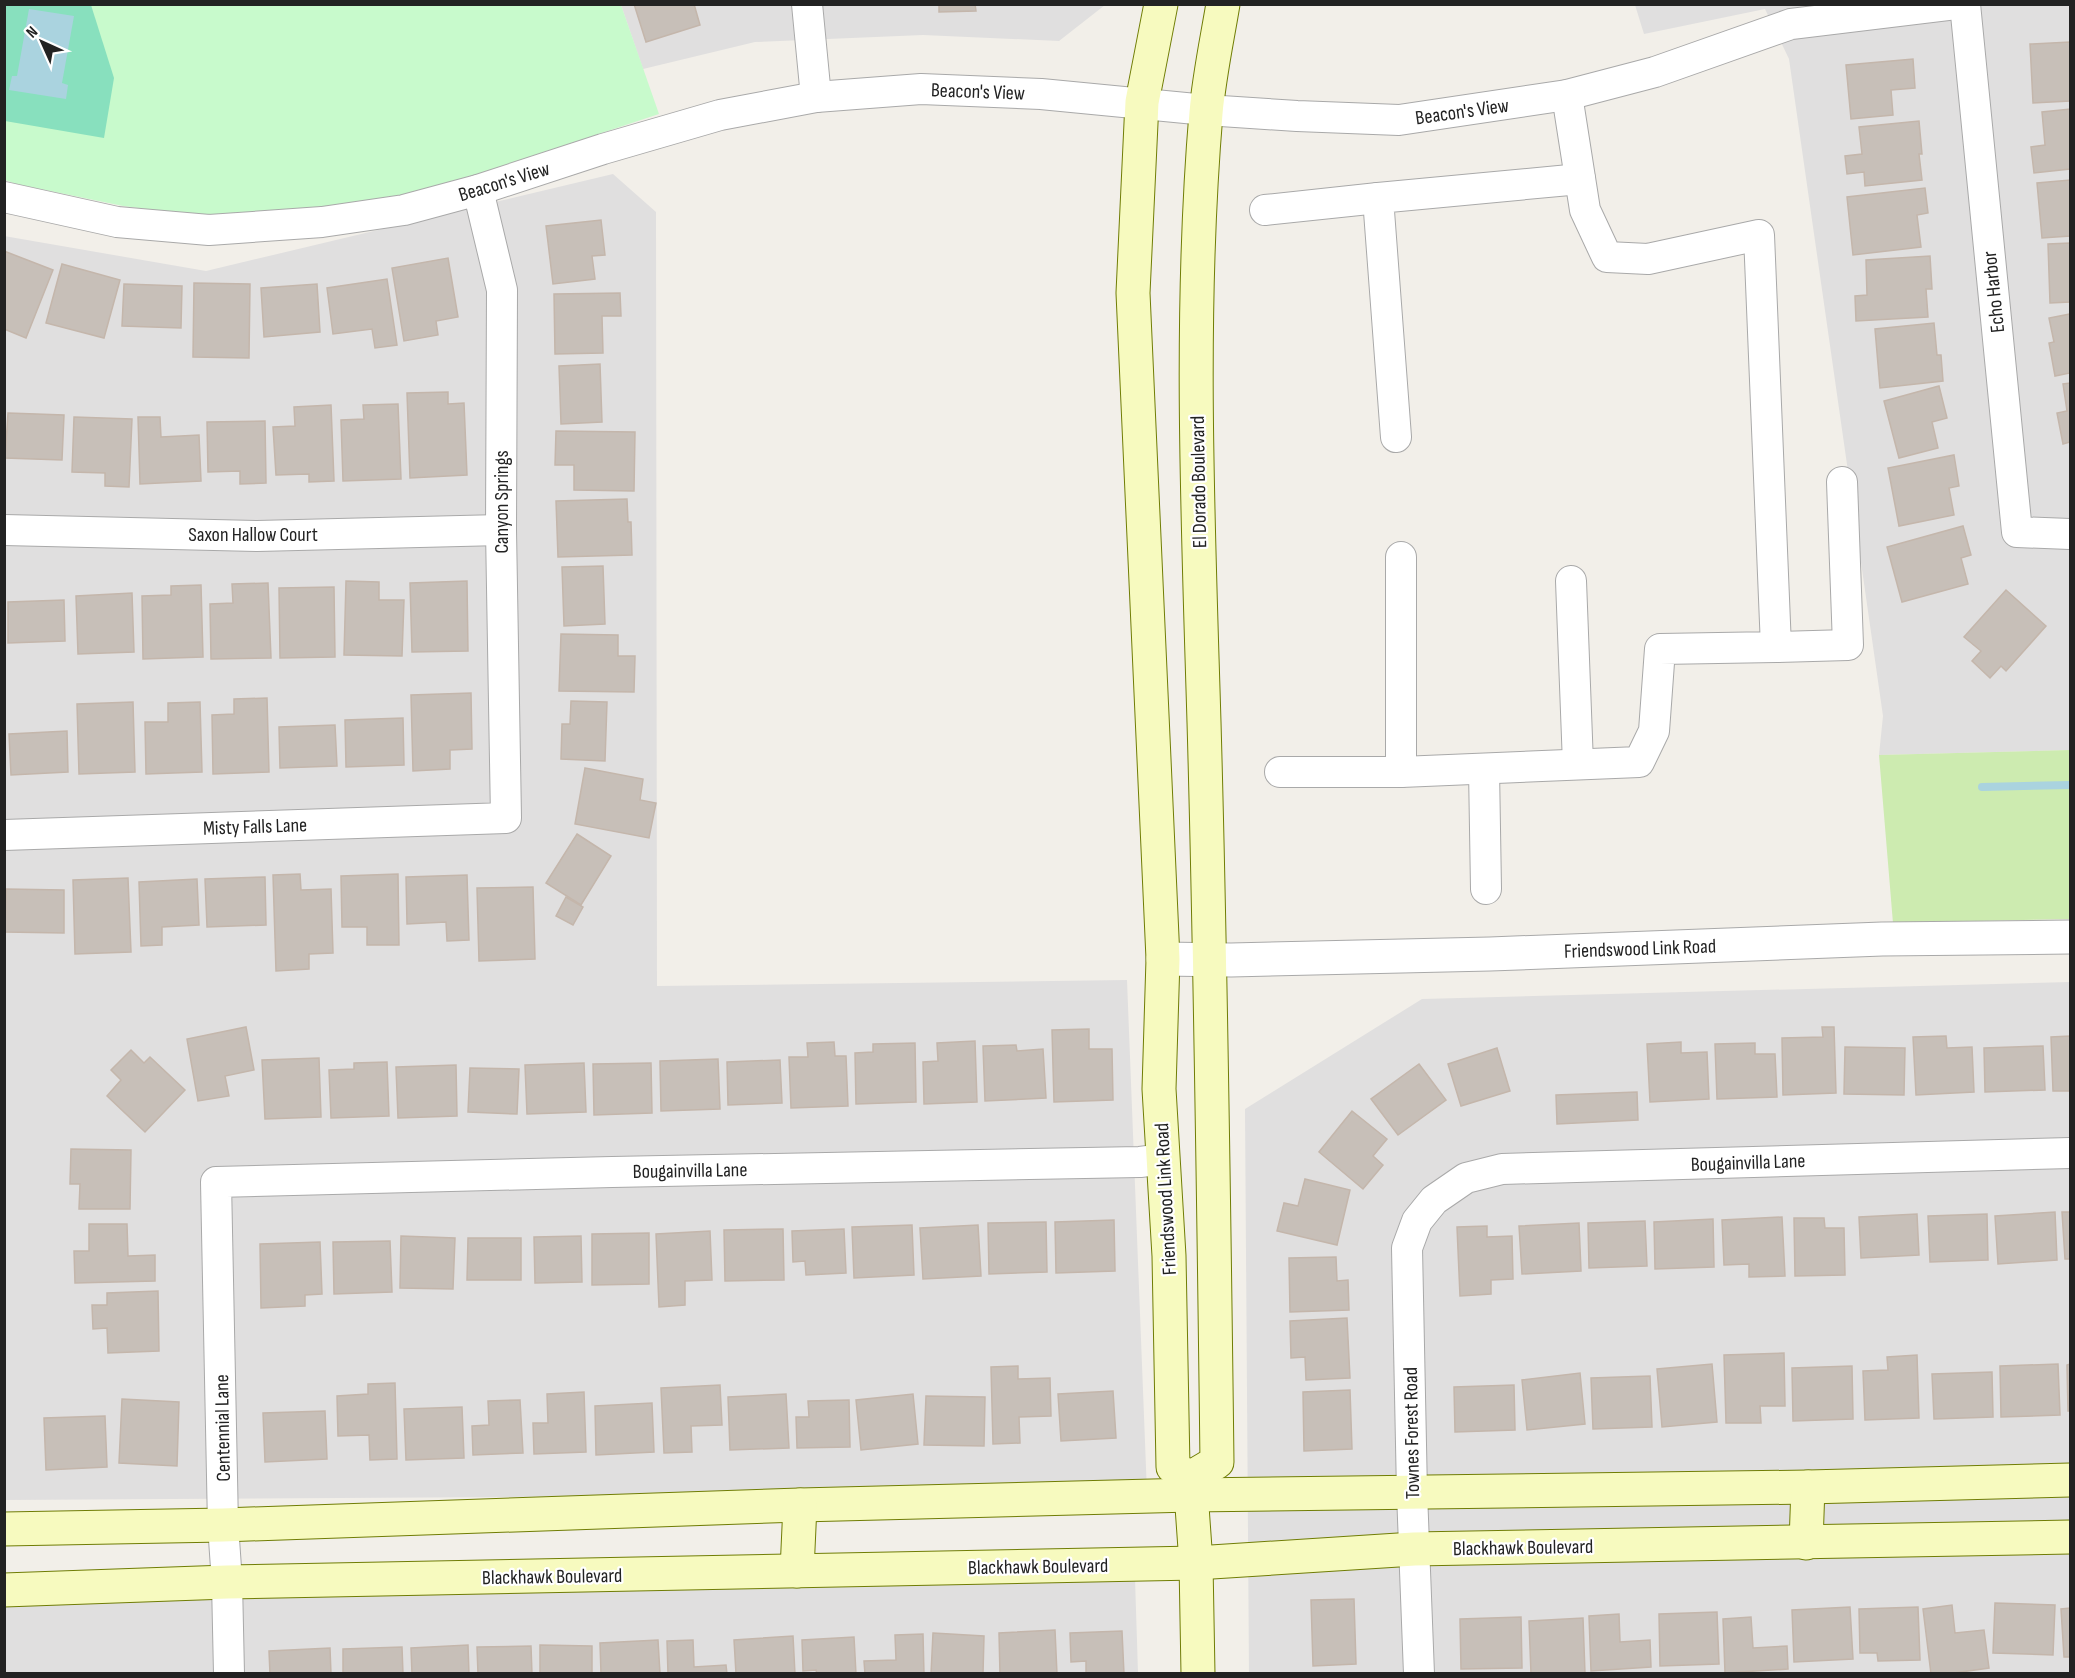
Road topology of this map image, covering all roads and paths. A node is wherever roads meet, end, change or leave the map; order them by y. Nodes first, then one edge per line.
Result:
1 (807, 4) edge
2 (1161, 4) edge
3 (1223, 4) edge
4 (1956, 4) edge
5 (1965, 4) edge
6 (1790, 14) edge
7 (1567, 94) junction
8 (816, 98) junction
9 (1143, 102) junction
10 (1206, 110) junction
11 (1580, 179) junction
12 (478, 190) junction
13 (4, 197) edge
14 (1378, 198) junction
15 (1265, 210) dead end
16 (1396, 437) dead end
17 (1842, 482) dead end
18 (4, 530) edge
19 (501, 530) junction
20 (2068, 534) edge
21 (1401, 557) dead end
22 (1571, 581) dead end
23 (1776, 646) junction
24 (1578, 764) junction
25 (1484, 769) junction
26 (1280, 772) dead end
27 (1401, 772) junction
28 (506, 818) joint
29 (4, 835) edge
30 (1486, 889) dead end
31 (2070, 937) edge
32 (1163, 959) junction
33 (1210, 961) junction
34 (2070, 1152) edge
35 (1164, 1159) junction
36 (216, 1182) joint
37 (1434, 1200) joint
38 (2070, 1480) edge
39 (1190, 1486) junction
40 (1808, 1487) junction
41 (1412, 1493) junction
42 (800, 1505) junction
43 (223, 1525) junction
44 (4, 1528) edge
45 (2070, 1537) edge
46 (1806, 1543) junction
47 (1414, 1549) junction
48 (1196, 1563) junction
49 (797, 1571) junction
50 (227, 1582) junction
51 (4, 1590) edge
52 (229, 1674) edge
53 (1198, 1674) edge
54 (1419, 1674) edge

1 - 8 street
2 - 9 main road
3 - 10 main road, El Dorado Boulevard
4 - 6 street, Beacon's View
5 - 20 street, Echo Harbor
6 - 7 street, Beacon's View
7 - 10 street, Beacon's View
7 - 11 street
8 - 9 street, Beacon's View
8 - 12 street, Beacon's View
9 - 10 street, Beacon's View
9 - 32 main road
10 - 33 main road, El Dorado Boulevard
11 - 14 street
11 - 23 street
12 - 13 street, Beacon's View
12 - 19 street, Canyon Springs
14 - 15 street
14 - 16 street
17 - 23 street
18 - 19 street, Saxon Hallow Court
19 - 28 street, Canyon Springs
21 - 27 street
22 - 24 street
23 - 24 street
24 - 25 street
25 - 27 street
25 - 30 street
26 - 27 street
28 - 29 street, Misty Falls Lane
31 - 33 street, Friendswood Link Road
32 - 33 street, Friendswood Link Road
32 - 35 main road, Friendswood Link Road
33 - 39 main road
34 - 37 street, Bougainvilla Lane
35 - 36 street, Bougainvilla Lane
35 - 39 main road, Friendswood Link Road
36 - 43 street, Centennial Lane
37 - 41 street, Townes Forest Road
38 - 40 main road
39 - 41 main road
39 - 42 main road
39 - 48 main road
40 - 41 main road
40 - 46 main road
41 - 47 street, Townes Forest Road
42 - 43 main road
42 - 49 main road
43 - 44 main road
43 - 50 street, Centennial Lane
45 - 46 main road, Blackhawk Boulevard
46 - 47 main road, Blackhawk Boulevard
47 - 48 main road, Blackhawk Boulevard
47 - 54 street, Townes Forest Road
48 - 49 main road, Blackhawk Boulevard
48 - 53 main road
49 - 50 main road, Blackhawk Boulevard
50 - 51 main road, Blackhawk Boulevard
50 - 52 street, Centennial Lane

